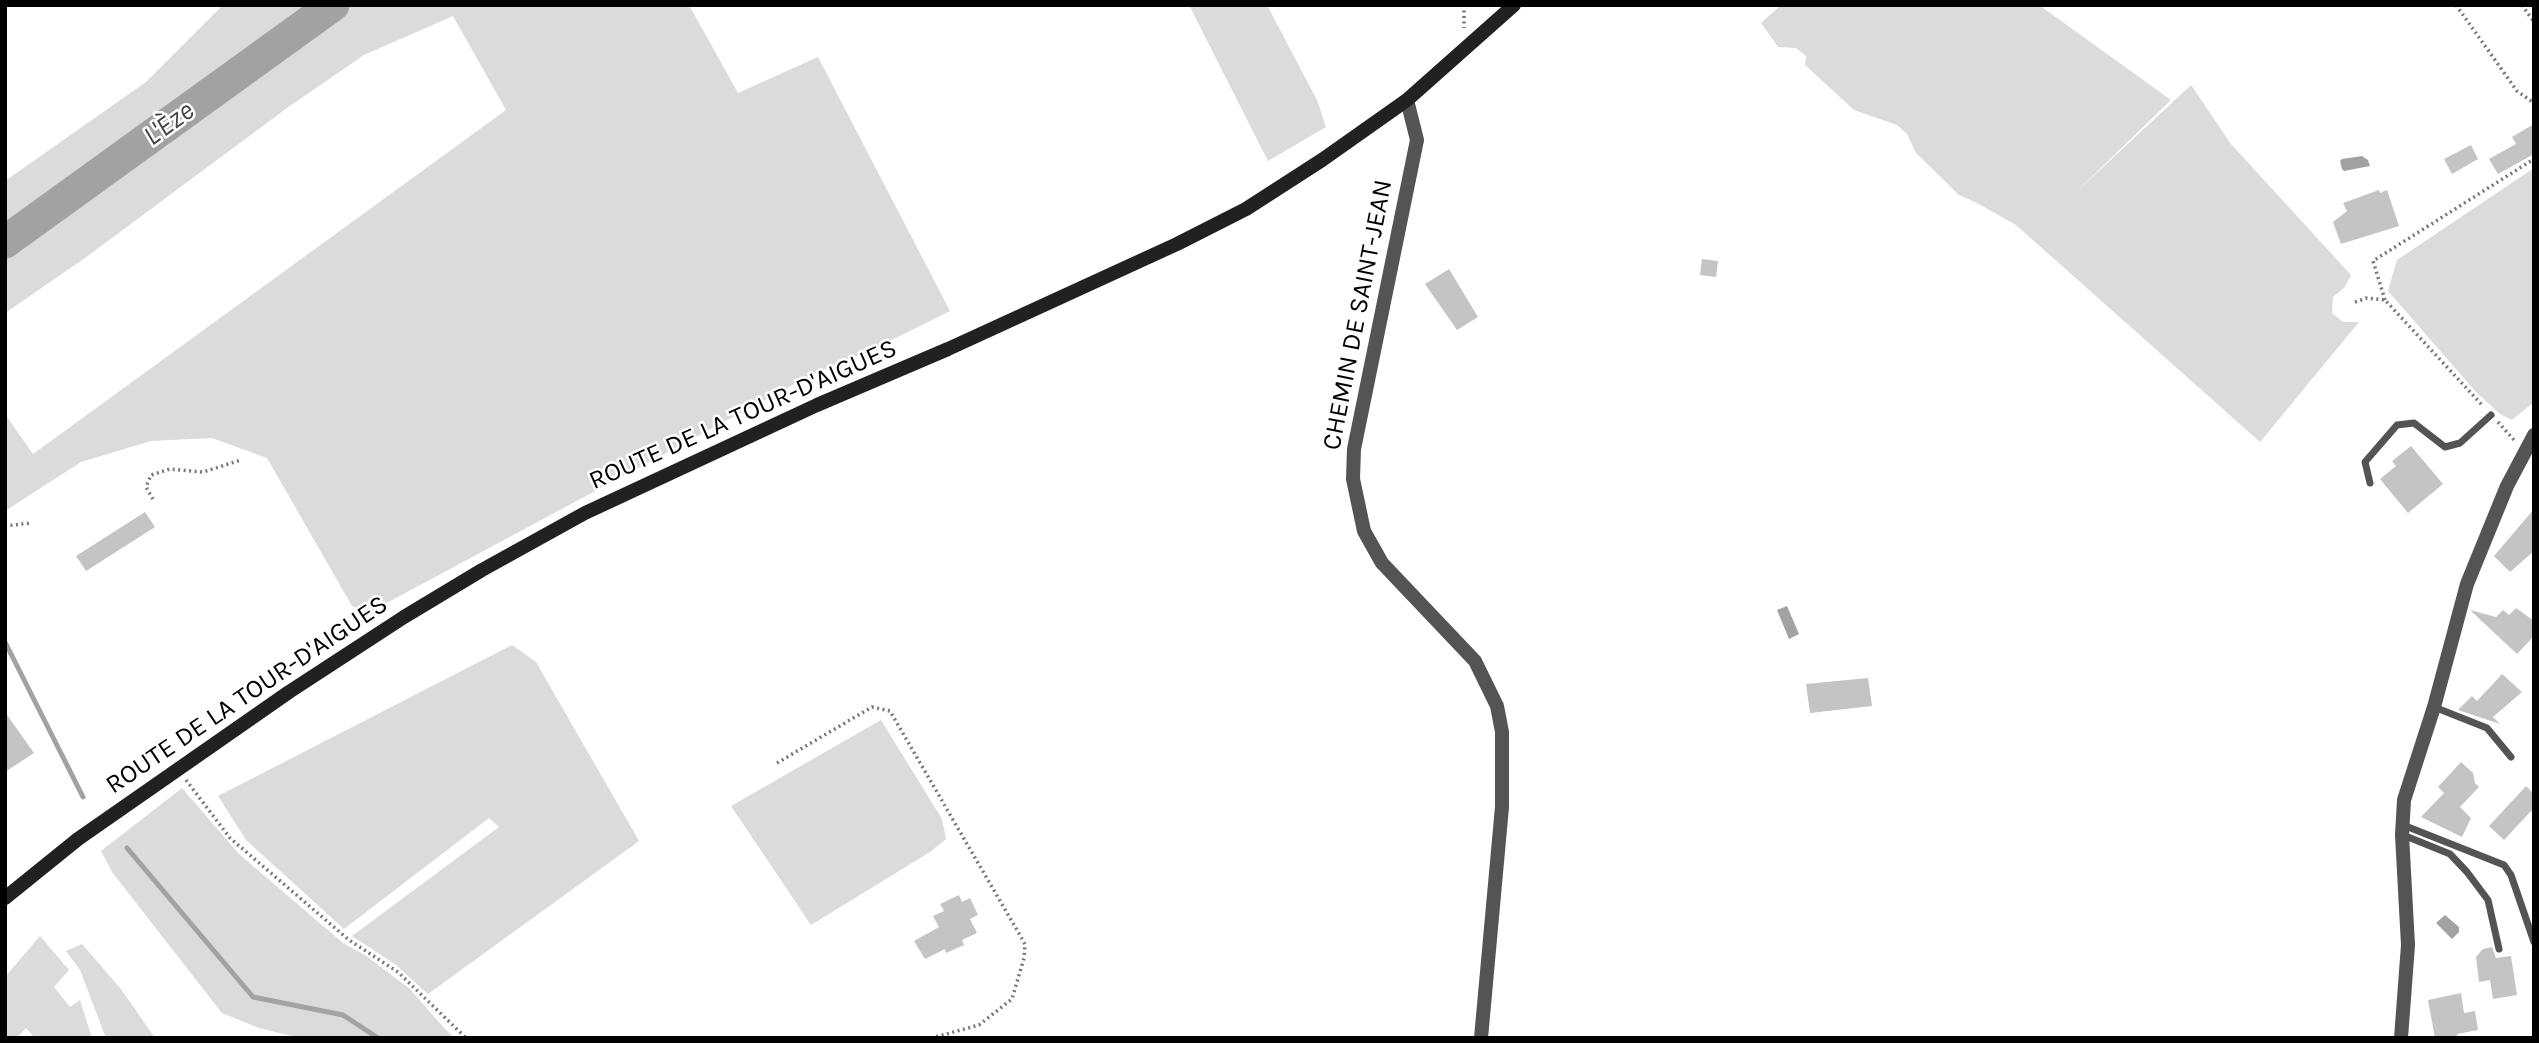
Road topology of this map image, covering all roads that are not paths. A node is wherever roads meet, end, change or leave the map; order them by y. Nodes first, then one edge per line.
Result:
1 (1514, 5) edge
2 (1407, 100) junction
3 (2491, 415) road end
4 (2534, 435) edge
5 (2529, 456) edge
6 (2370, 482) dead end
7 (2434, 707) junction
8 (2511, 757) dead end
9 (2402, 830) junction
10 (5, 898) edge
11 (2534, 942) edge
12 (2499, 949) dead end
13 (1481, 1038) edge
14 (2401, 1038) edge

1 - 2 main road, ROUTE DE LA TOUR-D'AIGUES
2 - 10 main road, ROUTE DE LA TOUR-D'AIGUES
2 - 13 street, CHEMIN DE SAINT-JEAN
3 - 6 lane
4 - 5 street
5 - 7 street
7 - 8 lane
7 - 9 street
9 - 11 lane
9 - 12 lane
9 - 14 street

